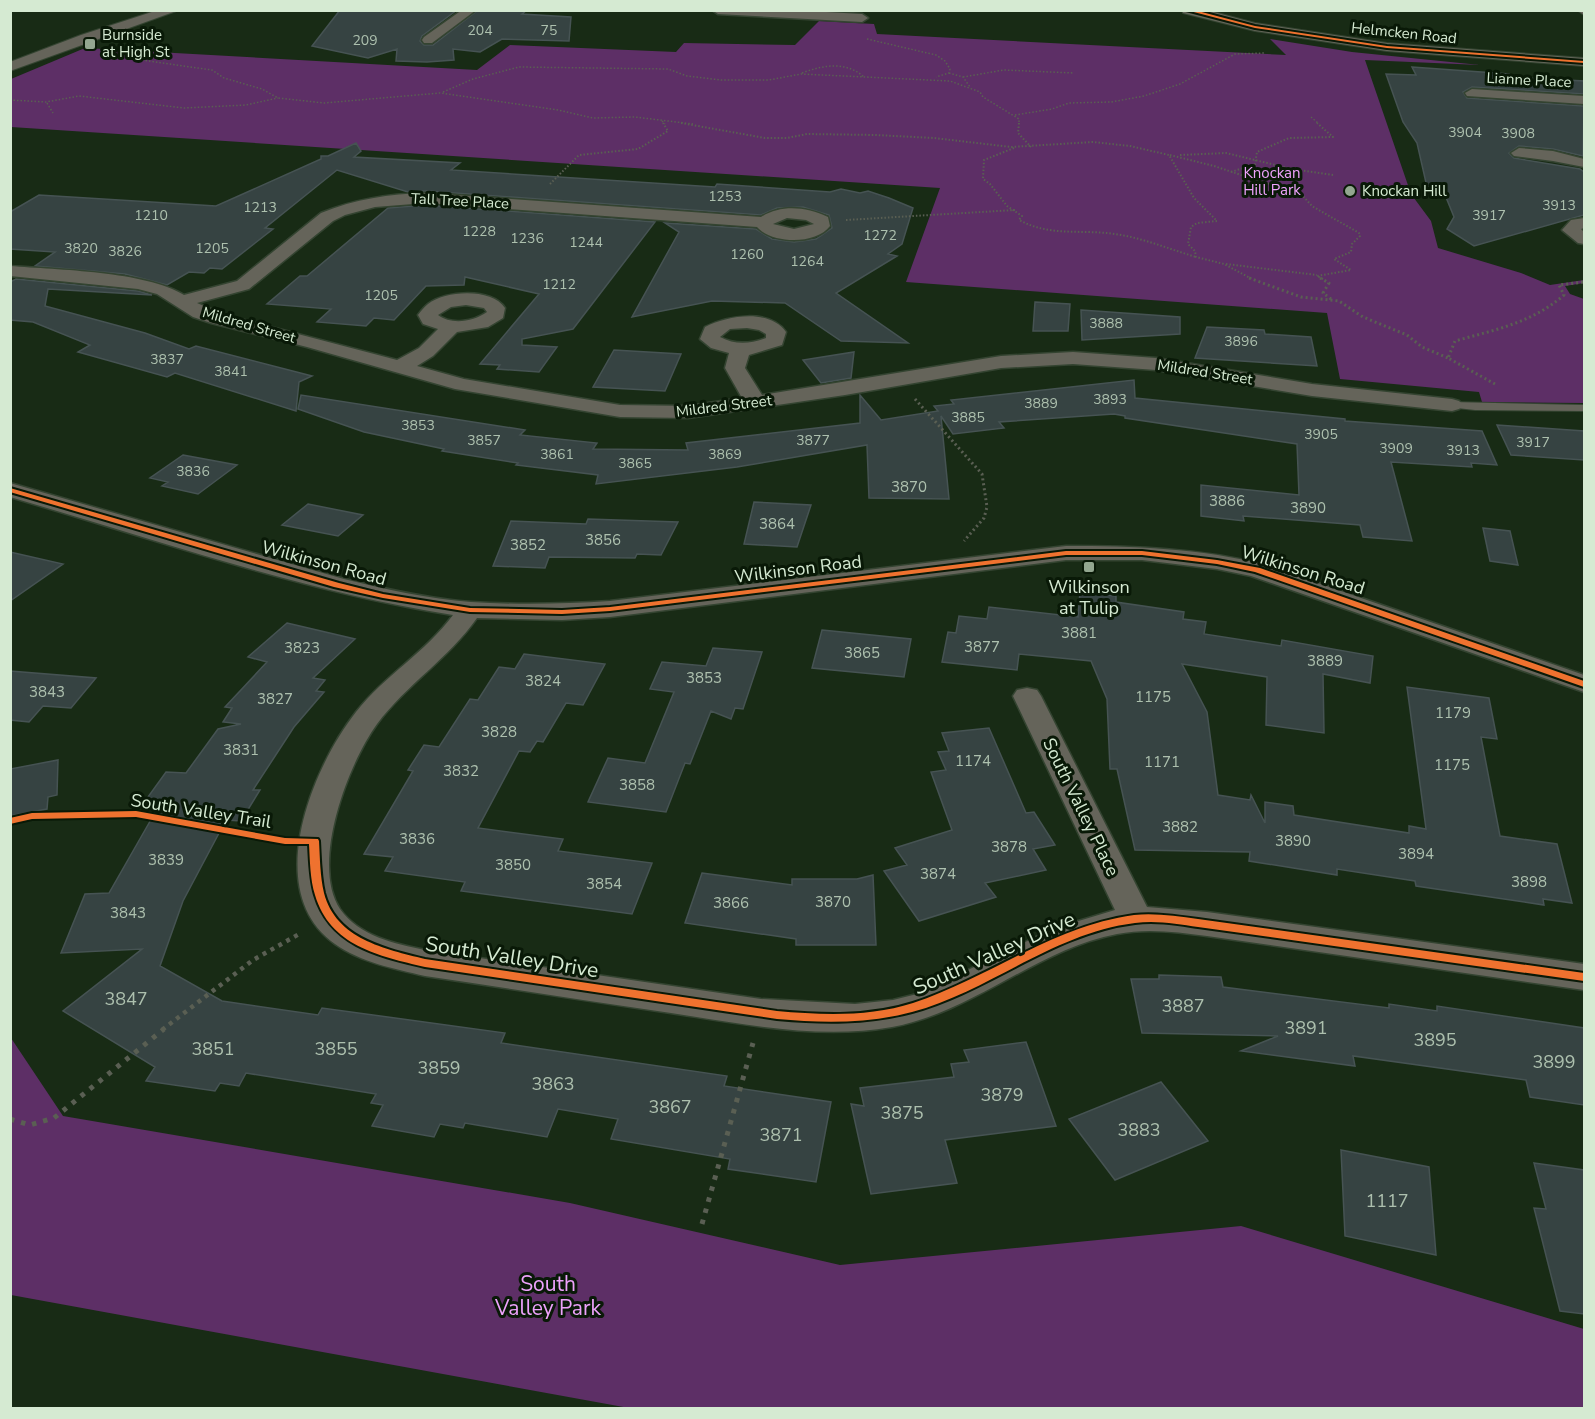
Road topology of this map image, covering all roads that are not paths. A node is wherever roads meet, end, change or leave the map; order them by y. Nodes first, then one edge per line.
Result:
1 (172, 10) edge
2 (470, 10) edge
3 (718, 10) edge
4 (1188, 10) edge
5 (1580, 10) edge
6 (744, 11) edge
7 (1584, 13) edge
8 (862, 18) road end
9 (428, 40) dead end
10 (1584, 62) edge
11 (10, 67) edge
12 (1472, 93) dead end
13 (1584, 100) edge
14 (1519, 153) dead end
15 (1584, 163) edge
16 (822, 221) road end
17 (1584, 223) edge
18 (1584, 239) edge
19 (10, 271) edge
20 (183, 301) junction
21 (451, 327) dead end
22 (741, 350) dead end
23 (399, 368) junction
24 (756, 403) junction
25 (1452, 405) joint
26 (1584, 408) edge
27 (10, 490) edge
28 (470, 610) junction
29 (1584, 684) edge
30 (1027, 696) dead end
31 (1136, 919) junction
32 (1584, 977) edge

1 - 11 street
2 - 9 street
3 - 6 street
4 - 10 main road, Helmcken Road
5 - 7 lane
6 - 8 street
12 - 13 street, Lianne Place
14 - 15 street
16 - 20 street, Tall Tree Place
17 - 18 street
19 - 20 street, Mildred Street
20 - 23 street, Mildred Street
21 - 23 street
22 - 24 street
23 - 24 street, Mildred Street
24 - 25 street, Mildred Street
25 - 26 lane
27 - 28 street, Wilkinson Road
28 - 29 street, Wilkinson Road
28 - 31 street, South Valley Drive
30 - 31 street, South Valley Place
31 - 32 street, South Valley Drive

